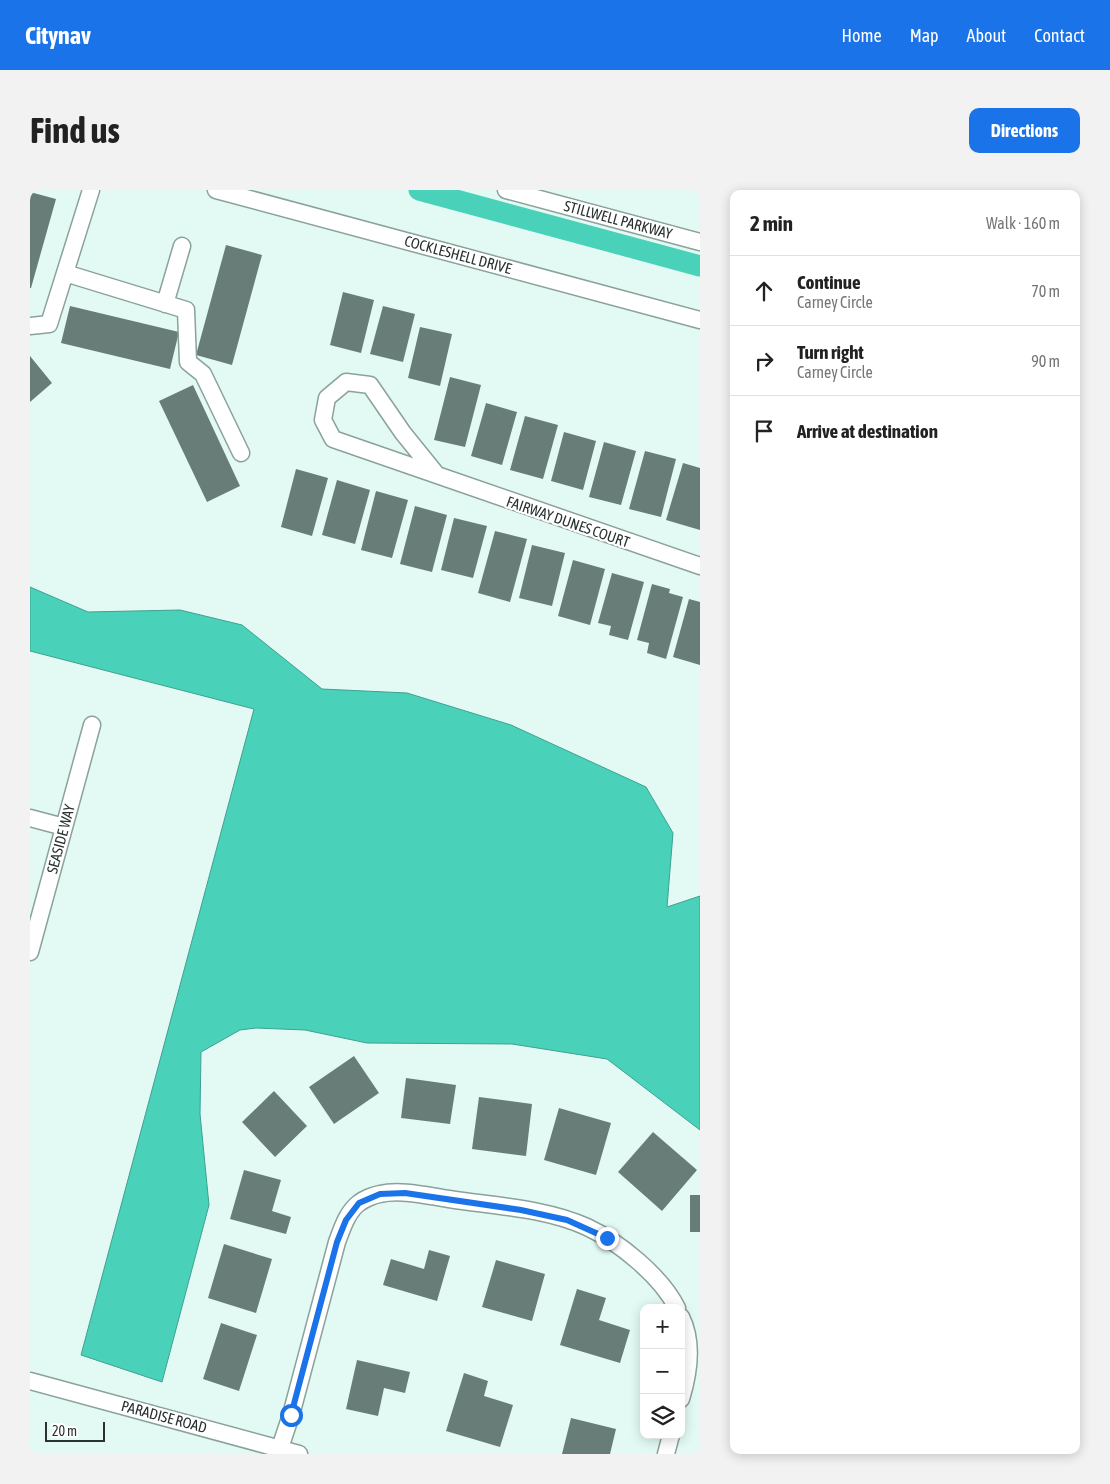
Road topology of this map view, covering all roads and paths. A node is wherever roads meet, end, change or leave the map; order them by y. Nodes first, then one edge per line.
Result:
1 (91, 190) edge
2 (216, 190) edge
3 (506, 190) edge
4 (700, 242) edge
5 (182, 246) dead end
6 (65, 273) junction
7 (165, 304) junction
8 (700, 320) edge
9 (30, 326) edge
10 (241, 453) dead end
11 (437, 475) junction
12 (700, 566) edge
13 (92, 725) dead end
14 (30, 818) edge
15 (64, 827) junction
16 (30, 952) edge
17 (674, 1304) edge
18 (685, 1332) edge
19 (30, 1381) edge
20 (682, 1394) edge
21 (670, 1439) edge
22 (278, 1451) edge
23 (299, 1454) edge
24 (666, 1454) edge

1 - 6 street
2 - 8 street, COCKLESHELL DRIVE
3 - 4 street, STILLWELL PARKWAY
5 - 7 street
6 - 7 street
6 - 9 street
7 - 10 street
11 - 11 street, FAIRWAY DUNES COURT
11 - 12 street, FAIRWAY DUNES COURT
13 - 15 street, SEASIDE WAY
14 - 15 street
15 - 16 street, SEASIDE WAY
17 - 22 street
18 - 20 street
19 - 22 street, PARADISE ROAD
21 - 24 street
22 - 23 street, PARADISE ROAD

